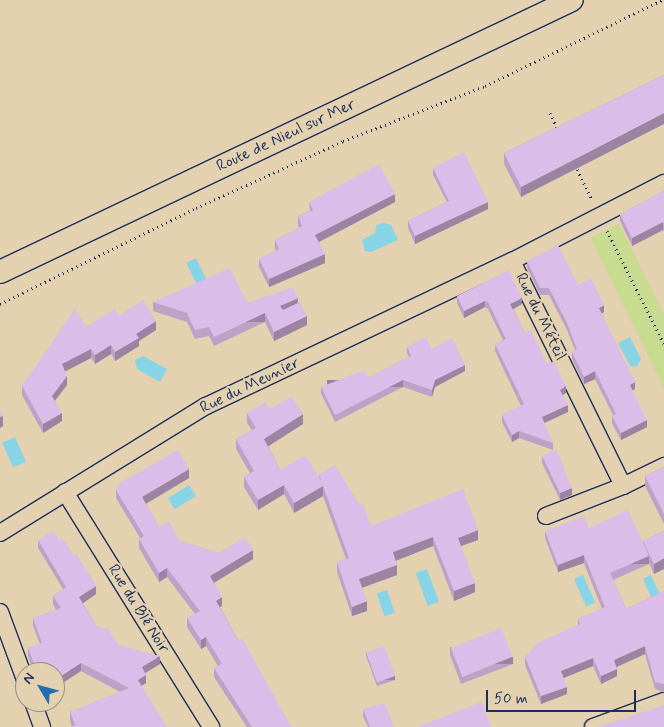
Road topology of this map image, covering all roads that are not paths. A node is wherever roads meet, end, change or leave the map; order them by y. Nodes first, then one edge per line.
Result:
1 (572, 0) edge
2 (664, 183) edge
3 (512, 261) junction
4 (0, 272) edge
5 (664, 466) edge
6 (623, 486) junction
7 (65, 492) junction
8 (546, 516) dead end
9 (0, 533) edge
10 (0, 612) edge
11 (18, 662) edge
12 (664, 701) edge
13 (37, 712) edge
14 (42, 727) edge
15 (211, 727) edge
16 (593, 727) edge

1 - 4 street, Route de Nieul sur Mer
2 - 3 street, Rue du Méteil
3 - 6 street, Rue du Méteil
3 - 7 street, Rue du Meunier
5 - 6 street
6 - 8 street
7 - 9 street, Rue du Meunier
7 - 15 street, Rue du Blé Noir
10 - 11 street
12 - 16 street
13 - 14 street

